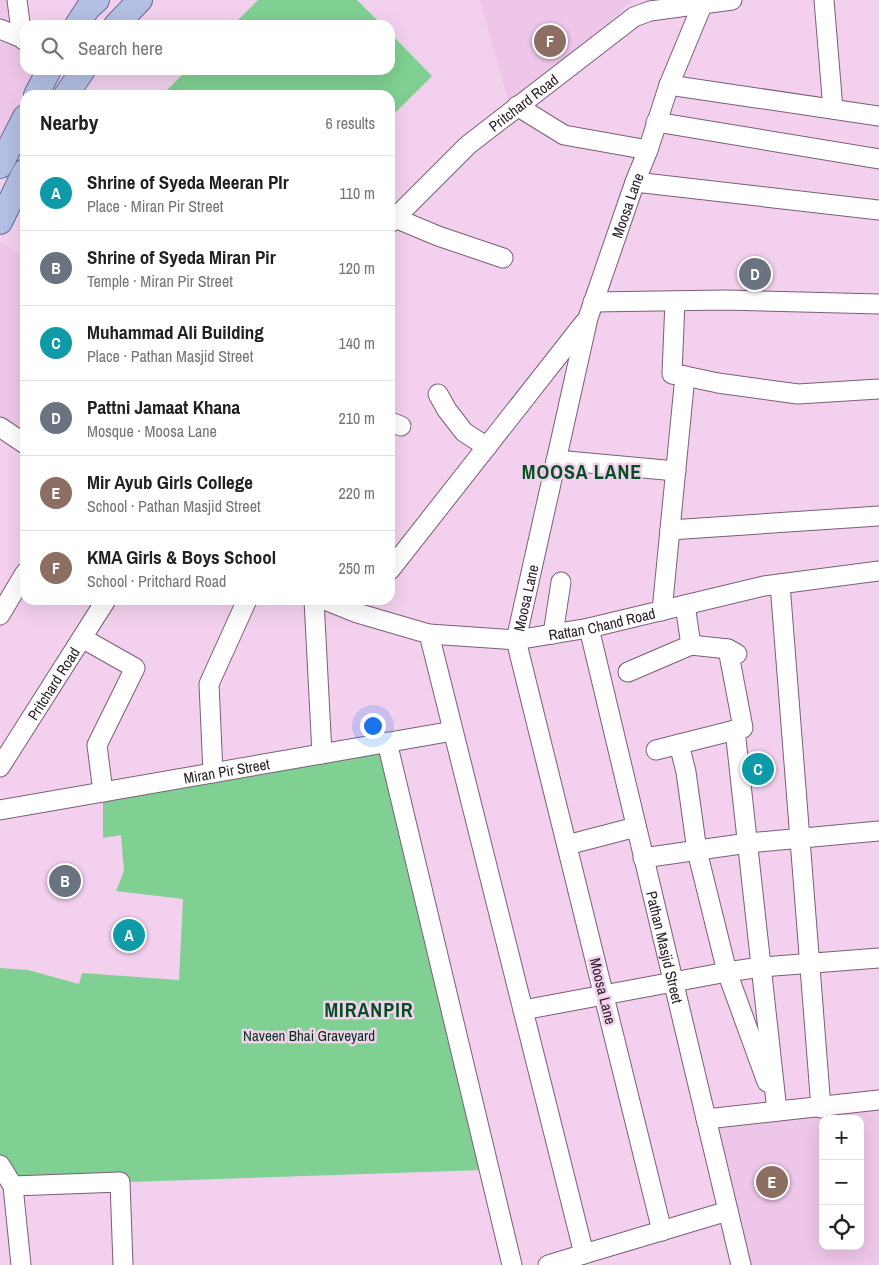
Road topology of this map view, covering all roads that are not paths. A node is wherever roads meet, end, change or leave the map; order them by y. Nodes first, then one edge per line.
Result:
1 (17, 0) edge
2 (140, 0) edge
3 (732, 0) edge
4 (824, 0) edge
5 (703, 3) junction
6 (20, 20) edge
7 (121, 20) edge
8 (0, 29) edge
9 (20, 39) edge
10 (46, 75) edge
11 (80, 75) edge
12 (668, 85) junction
13 (39, 90) edge
14 (69, 90) edge
15 (517, 106) junction
16 (833, 109) junction
17 (879, 116) edge
18 (656, 122) junction
19 (20, 127) edge
20 (648, 150) junction
21 (879, 158) edge
22 (0, 166) edge
23 (20, 181) edge
24 (635, 182) junction
25 (879, 210) edge
26 (395, 218) edge
27 (395, 221) edge
28 (0, 222) edge
29 (503, 258) dead end
30 (675, 301) junction
31 (879, 304) edge
32 (591, 310) junction
33 (685, 376) junction
34 (879, 388) edge
35 (438, 394) dead end
36 (0, 427) edge
37 (20, 441) edge
38 (487, 447) junction
39 (556, 460) junction
40 (676, 471) junction
41 (879, 516) edge
42 (670, 530) junction
43 (395, 564) edge
44 (879, 571) edge
45 (20, 581) edge
46 (561, 582) dead end
47 (780, 584) junction
48 (103, 605) edge
49 (245, 605) edge
50 (314, 605) edge
51 (685, 605) junction
52 (362, 606) edge
53 (662, 610) junction
54 (0, 615) edge
55 (589, 628) junction
56 (429, 634) junction
57 (553, 634) junction
58 (82, 638) junction
59 (516, 640) junction
60 (691, 645) junction
61 (628, 672) dead end
62 (735, 730) junction
63 (453, 731) junction
64 (387, 742) junction
65 (680, 744) junction
66 (656, 750) dead end
67 (322, 754) junction
68 (0, 767) edge
69 (213, 773) junction
70 (103, 792) junction
71 (0, 810) edge
72 (636, 827) junction
73 (879, 831) edge
74 (800, 837) junction
75 (748, 843) junction
76 (567, 845) junction
77 (697, 851) junction
78 (644, 858) junction
79 (879, 958) edge
80 (810, 963) junction
81 (761, 967) junction
82 (727, 972) junction
83 (673, 982) junction
84 (604, 994) junction
85 (523, 1010) junction
86 (879, 1100) edge
87 (821, 1108) junction
88 (777, 1111) junction
89 (706, 1119) junction
90 (0, 1165) edge
91 (13, 1186) junction
92 (728, 1211) junction
93 (662, 1231) junction
94 (584, 1254) junction
95 (21, 1265) edge
96 (123, 1265) edge
97 (512, 1265) edge
98 (548, 1265) edge
99 (741, 1265) edge

1 - 6 street
2 - 7 main road
3 - 5 street, Pritchard Road
4 - 16 street
5 - 12 street, Moosa Lane
5 - 15 street, Pritchard Road
8 - 9 street
10 - 13 main road
11 - 14 main road
12 - 16 street
12 - 18 street, Moosa Lane
15 - 20 street
15 - 26 street, Pritchard Road
16 - 17 street
18 - 20 street, Moosa Lane
18 - 21 street
19 - 22 main road
20 - 24 street, Moosa Lane
23 - 28 main road
24 - 25 street
24 - 32 street, Moosa Lane
27 - 29 street
30 - 31 street
30 - 32 street
30 - 33 street
32 - 38 street
32 - 39 street, Moosa Lane
33 - 34 street
33 - 40 street
35 - 38 street
36 - 37 street
38 - 43 street
39 - 40 street
39 - 59 street, Moosa Lane
40 - 42 street
41 - 42 street
42 - 53 street
44 - 47 street, Rattan Chand Road
45 - 54 street
46 - 57 street
47 - 51 street, Rattan Chand Road
47 - 74 street
48 - 58 street, Pritchard Road
49 - 69 street
50 - 67 street
51 - 53 street, Rattan Chand Road
51 - 60 street
52 - 56 street, Rattan Chand Road
53 - 55 street, Rattan Chand Road
55 - 57 street, Rattan Chand Road
55 - 72 street, Pathan Masjid Street
56 - 59 street, Rattan Chand Road
56 - 63 street
57 - 59 street, Rattan Chand Road
58 - 68 street, Pritchard Road
58 - 70 street
59 - 76 street, Moosa Lane
60 - 61 street
60 - 62 street
62 - 65 street
62 - 75 street
63 - 64 street, Miran Pir Street
63 - 85 street
64 - 67 street, Miran Pir Street
64 - 97 street
65 - 66 street
65 - 77 street
67 - 69 street, Miran Pir Street
69 - 70 street, Miran Pir Street
70 - 71 street, Miran Pir Street
72 - 76 street
72 - 78 street, Pathan Masjid Street
73 - 74 street
74 - 75 street
74 - 80 street
75 - 77 street
75 - 81 street
76 - 84 street, Moosa Lane
77 - 78 street
77 - 82 street
78 - 83 street, Pathan Masjid Street
79 - 80 street
80 - 81 street
80 - 87 street
81 - 82 street
81 - 88 street
82 - 83 street
82 - 88 street
83 - 84 street
83 - 89 street, Pathan Masjid Street
84 - 85 street
84 - 93 street, Moosa Lane
85 - 94 street
86 - 87 street
87 - 88 street
88 - 89 street
89 - 92 street, Pathan Masjid Street
90 - 91 street
91 - 95 street
91 - 96 street
92 - 93 street
92 - 99 street, Pathan Masjid Street
93 - 94 street
94 - 98 street

